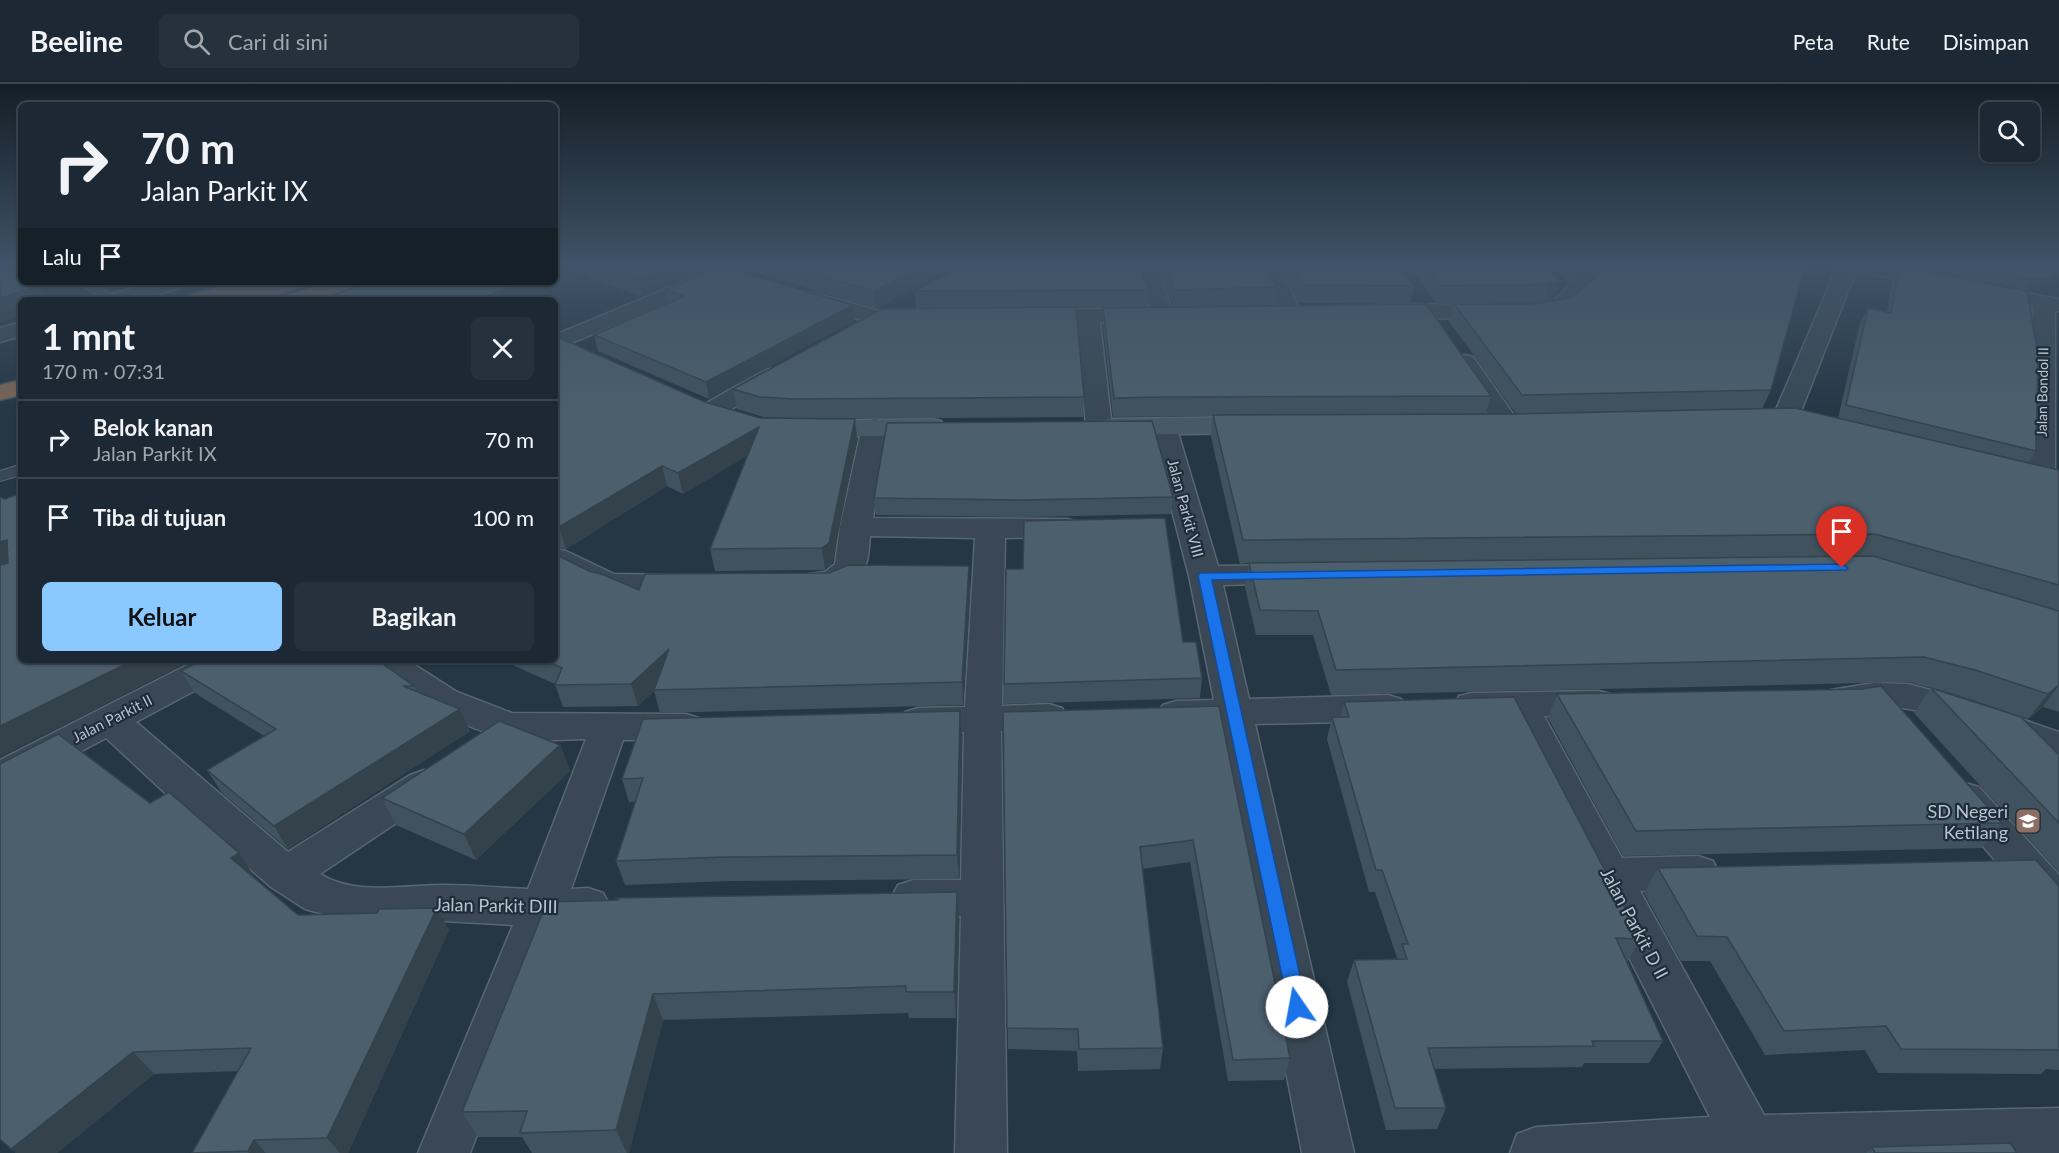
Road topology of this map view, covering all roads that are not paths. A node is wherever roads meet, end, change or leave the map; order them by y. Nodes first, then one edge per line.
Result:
1 (619, 315) edge
2 (867, 315) edge
3 (884, 315) edge
4 (1174, 315) edge
5 (1433, 315) edge
6 (1828, 315) edge
7 (2051, 315) edge
8 (1007, 316) edge
9 (1088, 316) junction
10 (937, 317) edge
11 (878, 318) junction
12 (18, 330) edge
13 (849, 334) edge
14 (0, 335) edge
15 (558, 341) edge
16 (558, 343) edge
17 (2051, 354) edge
18 (587, 356) edge
19 (789, 367) edge
20 (18, 369) edge
21 (0, 374) edge
22 (18, 388) edge
23 (0, 393) edge
24 (1785, 421) edge
25 (743, 422) edge
26 (1278, 425) edge
27 (1473, 425) edge
28 (1163, 426) junction
29 (875, 427) junction
30 (957, 427) edge
31 (785, 428) edge
32 (18, 470) edge
33 (0, 476) edge
34 (2039, 481) edge
35 (855, 527) junction
36 (1092, 527) edge
37 (990, 529) junction
38 (558, 560) edge
39 (1320, 574) edge
40 (1205, 576) junction
41 (785, 583) edge
42 (715, 584) edge
43 (219, 663) edge
44 (388, 663) edge
45 (1874, 695) junction
46 (1812, 700) edge
47 (1625, 702) edge
48 (1520, 704) junction
49 (1235, 712) junction
50 (1143, 715) edge
51 (1086, 716) edge
52 (982, 719) junction
53 (110, 720) junction
54 (888, 721) edge
55 (610, 725) junction
56 (509, 726) junction
57 (722, 726) edge
58 (1906, 731) edge
59 (2059, 746) edge
60 (1946, 776) edge
61 (0, 777) edge
62 (2025, 866) junction
63 (1979, 867) edge
64 (1737, 873) edge
65 (286, 875) junction
66 (1610, 875) junction
67 (870, 898) edge
68 (983, 898) junction
69 (2059, 904) edge
70 (624, 905) edge
71 (542, 908) junction
72 (2059, 1133) edge
73 (1753, 1147) edge
74 (444, 1153) edge
75 (981, 1153) edge
76 (1328, 1153) edge
77 (1536, 1153) edge

1 - 15 street
2 - 11 street
3 - 11 street
4 - 9 street
5 - 27 street
6 - 24 street
7 - 17 street, Jalan Bondol II
8 - 9 street
9 - 28 street
10 - 11 street
11 - 13 street
12 - 14 street
16 - 18 street
17 - 34 street, Jalan Bondol II
19 - 25 street
20 - 21 highway
22 - 23 highway
26 - 28 street
28 - 40 street, Jalan Parkit VIII
29 - 30 street
29 - 31 street
29 - 35 street
32 - 33 lane
35 - 37 street
35 - 41 street
36 - 37 street
37 - 52 street
38 - 42 street
39 - 40 street
40 - 49 street, Jalan Parkit VIII
43 - 53 street, Jalan Parkit II
44 - 56 street
45 - 46 street
45 - 58 street
45 - 59 street
47 - 48 street
48 - 49 street
48 - 66 street, Jalan Parkit D II
49 - 50 street
49 - 76 street, Jalan Parkit VIII
51 - 52 street
52 - 54 street
52 - 68 street
53 - 61 street, Jalan Parkit II
53 - 65 street, Jalan Parkit DIII
55 - 56 street
55 - 57 street
55 - 71 street
56 - 65 street
60 - 62 street
62 - 63 street
62 - 69 street
64 - 66 street
65 - 71 street, Jalan Parkit DIII
66 - 73 street, Jalan Parkit D II
67 - 68 street
68 - 75 street
70 - 71 street, Jalan Parkit DIII
71 - 74 street
72 - 73 street
73 - 77 street

